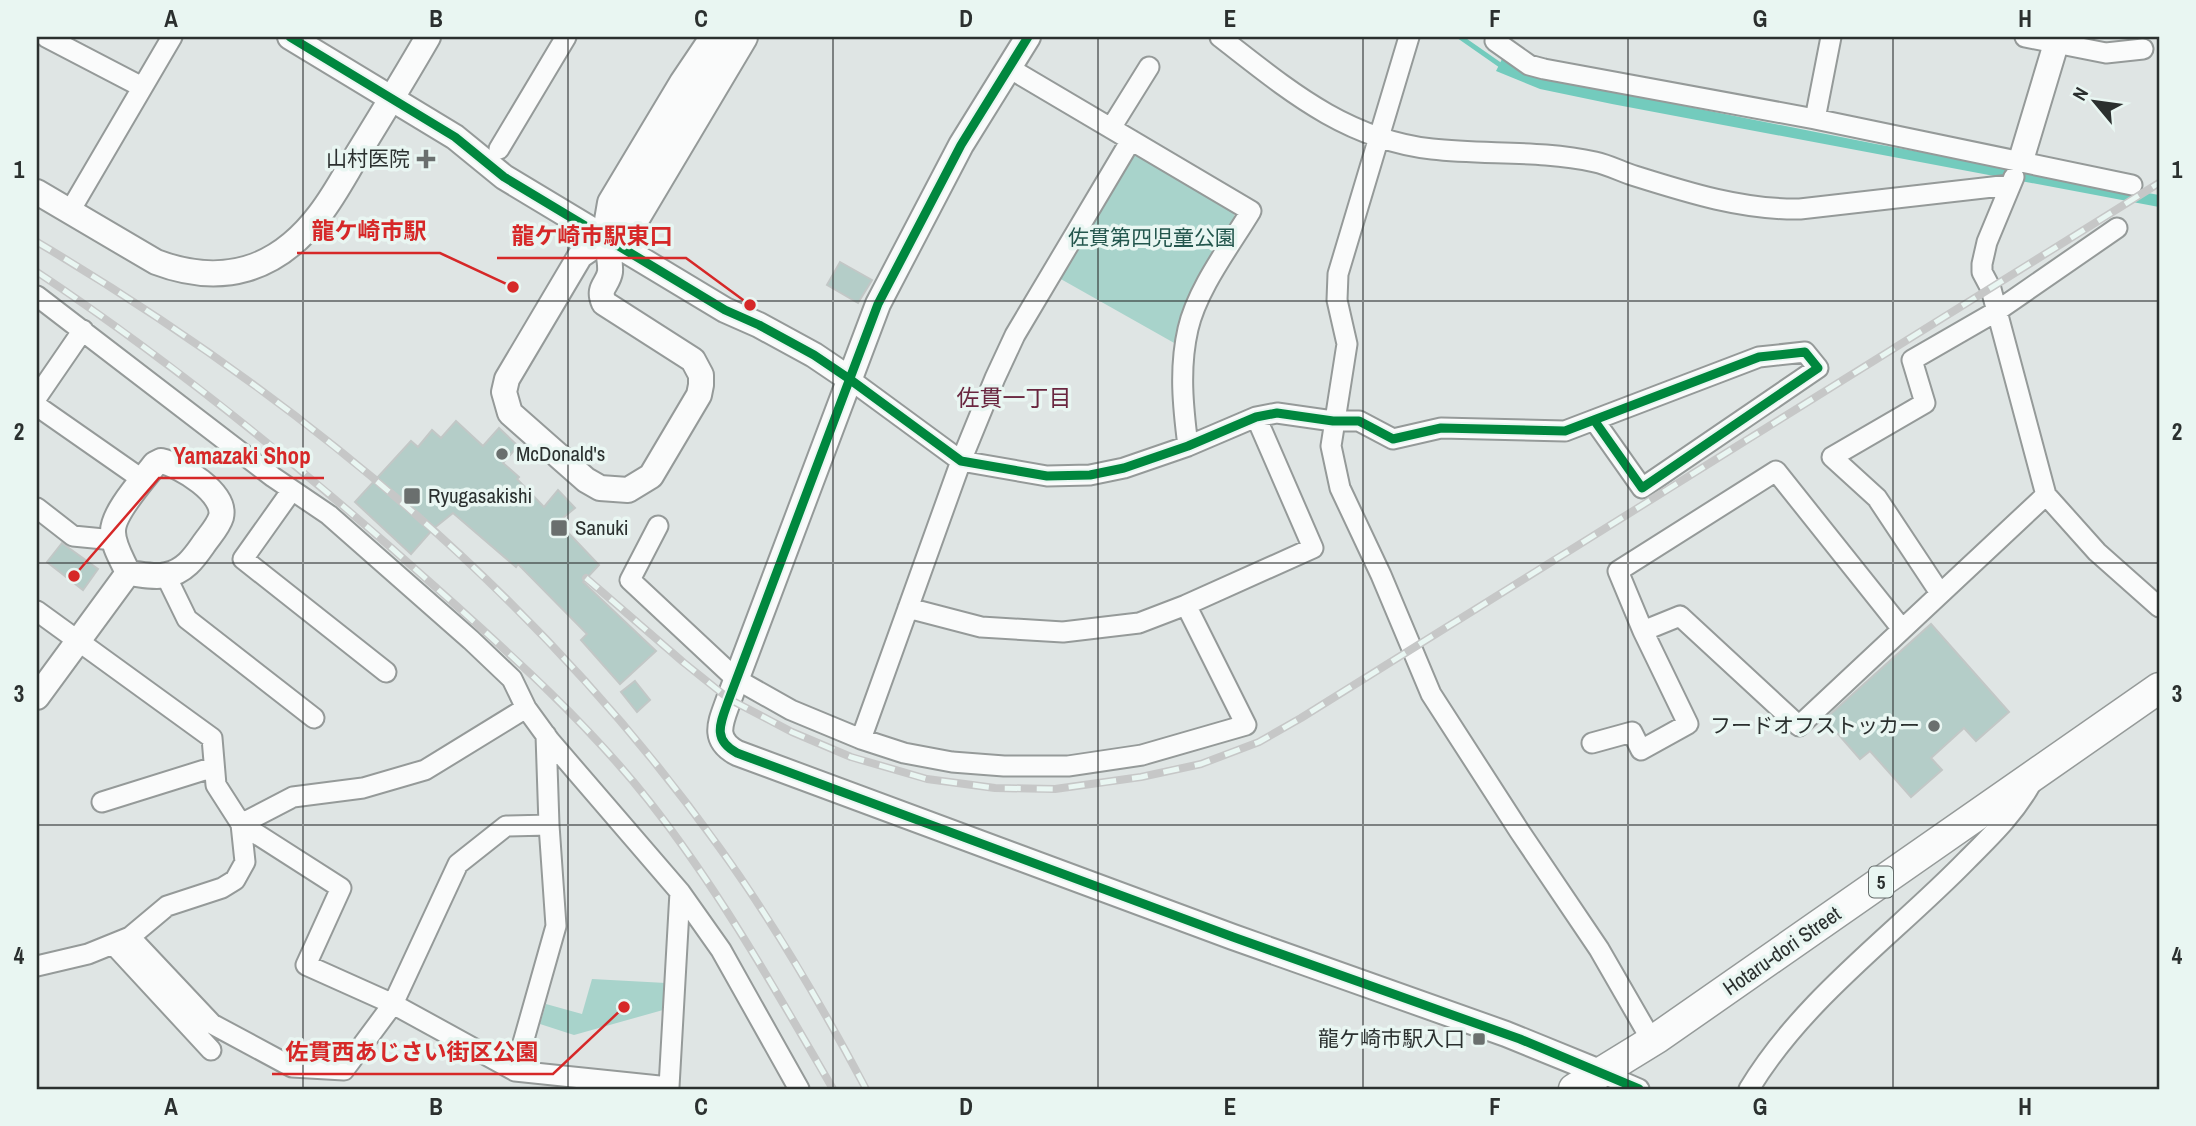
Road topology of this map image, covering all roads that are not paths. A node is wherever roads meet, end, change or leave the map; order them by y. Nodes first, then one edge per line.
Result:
1 (46, 37) edge
2 (172, 37) edge
3 (290, 37) edge
4 (428, 37) edge
5 (566, 37) edge
6 (715, 37) edge
7 (743, 37) edge
8 (1028, 37) edge
9 (1220, 37) edge
10 (1409, 37) edge
11 (1497, 37) edge
12 (1831, 37) edge
13 (2025, 37) edge
14 (2057, 40) edge
15 (2143, 49) dead end
16 (1149, 67) dead end
17 (1009, 68) junction
18 (142, 88) junction
19 (392, 99) junction
20 (1815, 119) junction
21 (1111, 128) junction
22 (1381, 138) junction
23 (1131, 140) junction
24 (499, 149) dead end
25 (2020, 162) junction
26 (2010, 185) junction
27 (2132, 185) dead end
28 (37, 192) edge
29 (37, 206) edge
30 (70, 211) junction
31 (2117, 228) dead end
32 (606, 237) junction
33 (156, 262) junction
34 (37, 296) edge
35 (1997, 311) junction
36 (83, 330) junction
37 (848, 378) junction
38 (37, 397) edge
39 (37, 406) edge
40 (1256, 417) junction
41 (1594, 420) junction
42 (1333, 421) junction
43 (1188, 446) junction
44 (961, 461) junction
45 (143, 480) junction
46 (292, 490) junction
47 (2046, 495) junction
48 (37, 508) edge
49 (658, 526) dead end
50 (114, 540) junction
51 (128, 573) junction
52 (166, 576) junction
53 (1940, 593) junction
54 (1186, 605) junction
55 (2159, 607) edge
56 (908, 608) junction
57 (37, 611) edge
58 (1902, 629) junction
59 (1643, 631) junction
60 (78, 642) junction
61 (386, 672) dead end
62 (736, 680) junction
63 (2159, 688) edge
64 (37, 697) edge
65 (526, 708) junction
66 (314, 718) dead end
67 (546, 735) junction
68 (861, 738) junction
69 (1592, 743) dead end
70 (214, 767) junction
71 (2038, 772) junction
72 (102, 802) dead end
73 (241, 824) junction
74 (549, 825) junction
75 (680, 892) junction
76 (122, 941) junction
77 (37, 966) edge
78 (393, 1004) junction
79 (1652, 1041) junction
80 (211, 1050) dead end
81 (526, 1078) edge
82 (578, 1083) edge
83 (1620, 1083) edge
84 (668, 1088) edge
85 (799, 1089) edge
86 (1574, 1089) edge
87 (1749, 1089) edge

1 - 18 street
2 - 18 street
3 - 19 street
4 - 19 street
5 - 24 street
6 - 32 main road
7 - 32 main road
8 - 17 street
9 - 22 street
10 - 22 street
11 - 20 street
12 - 20 street
13 - 14 street
14 - 15 street
14 - 25 street
16 - 21 street
17 - 21 street
17 - 37 street
18 - 30 street
19 - 32 street
19 - 33 street
20 - 25 street
21 - 23 street
22 - 26 street
22 - 42 street
23 - 43 street
23 - 44 street
25 - 26 street
25 - 27 street
26 - 35 street
28 - 30 street
29 - 33 street
30 - 33 street
31 - 35 street
32 - 32 street
32 - 37 street
34 - 36 street
35 - 47 street
35 - 53 street
36 - 38 street
36 - 46 street
37 - 44 street
37 - 62 street
39 - 45 street
40 - 42 street
40 - 43 street
40 - 54 street
41 - 41 street
41 - 42 street
42 - 79 street
43 - 44 street
44 - 56 street
45 - 50 street
45 - 52 street
46 - 61 street
46 - 65 street
47 - 53 street
47 - 55 street
48 - 50 street
49 - 62 street
50 - 51 street
51 - 52 street
51 - 60 street
52 - 66 street
53 - 58 street
54 - 56 street
54 - 68 street
56 - 68 street
57 - 60 street
58 - 59 street
58 - 59 street
59 - 69 street
60 - 64 street
60 - 70 street
62 - 68 street
62 - 83 street
63 - 71 main road, Hotaru-dori Street / 5
65 - 67 street
65 - 73 street
67 - 74 street
67 - 75 street
70 - 72 street
70 - 73 street
71 - 79 main road, Hotaru-dori Street / 5
71 - 87 street
73 - 76 street
73 - 78 street
74 - 78 street
74 - 81 street
75 - 84 street
75 - 85 street
76 - 77 street
76 - 78 street
76 - 80 street
78 - 81 street
79 - 83 main road, Hotaru-dori Street / 5
81 - 82 street
82 - 84 street
83 - 86 main road, Hotaru-dori Street / 5

